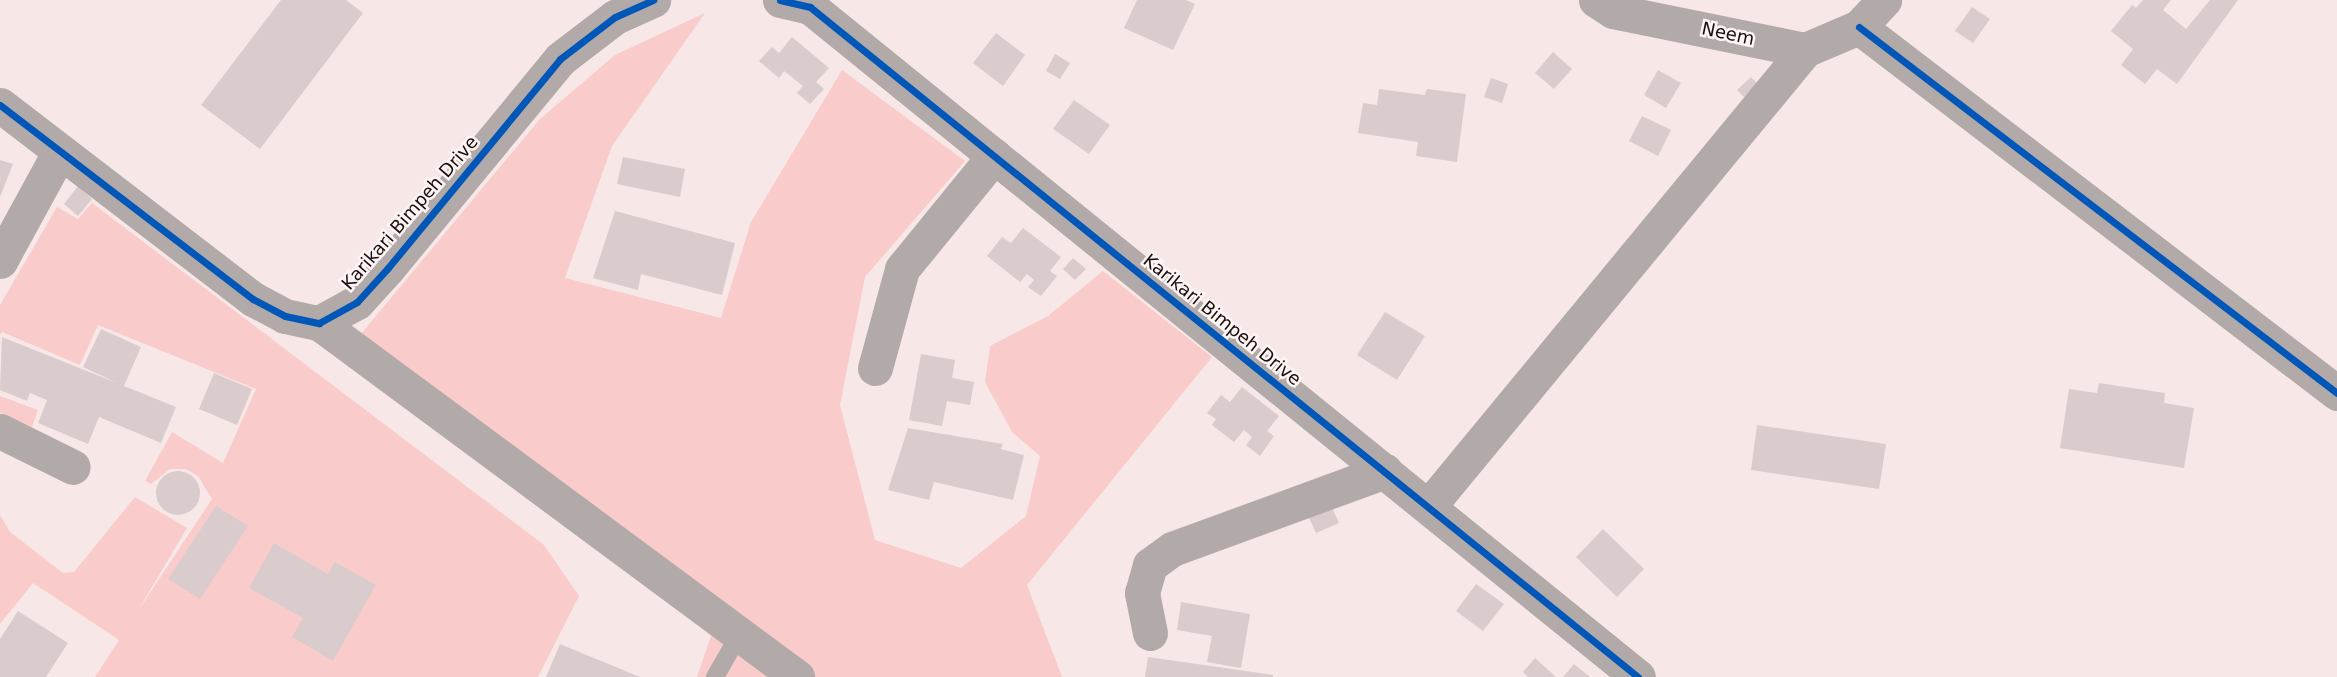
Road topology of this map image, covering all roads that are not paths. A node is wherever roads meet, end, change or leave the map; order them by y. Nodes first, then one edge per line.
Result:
1 (653, 0) edge
2 (780, 0) edge
3 (1597, 0) edge
4 (1885, 0) edge
5 (1859, 26) junction
6 (1805, 50) junction
7 (0, 105) edge
8 (60, 151) junction
9 (994, 156) junction
10 (0, 261) edge
11 (319, 323) junction
12 (875, 368) dead end
13 (2337, 393) edge
14 (0, 431) edge
15 (73, 467) dead end
16 (1385, 471) junction
17 (1429, 506) junction
18 (1150, 633) dead end
19 (738, 637) junction
20 (715, 677) edge
21 (797, 677) edge
22 (1638, 677) edge

1 - 11 street, Karikari Bimpeh Drive
2 - 9 street, Karikari Bimpeh Drive
3 - 6 street, Neem
4 - 5 street
5 - 6 street
5 - 13 street
6 - 17 street
7 - 8 street
8 - 10 street
8 - 11 street
9 - 12 street
9 - 16 street, Karikari Bimpeh Drive
11 - 19 street
14 - 15 street
16 - 17 street, Karikari Bimpeh Drive
16 - 18 street
17 - 22 street, Karikari Bimpeh Drive
19 - 20 lane
19 - 21 street

